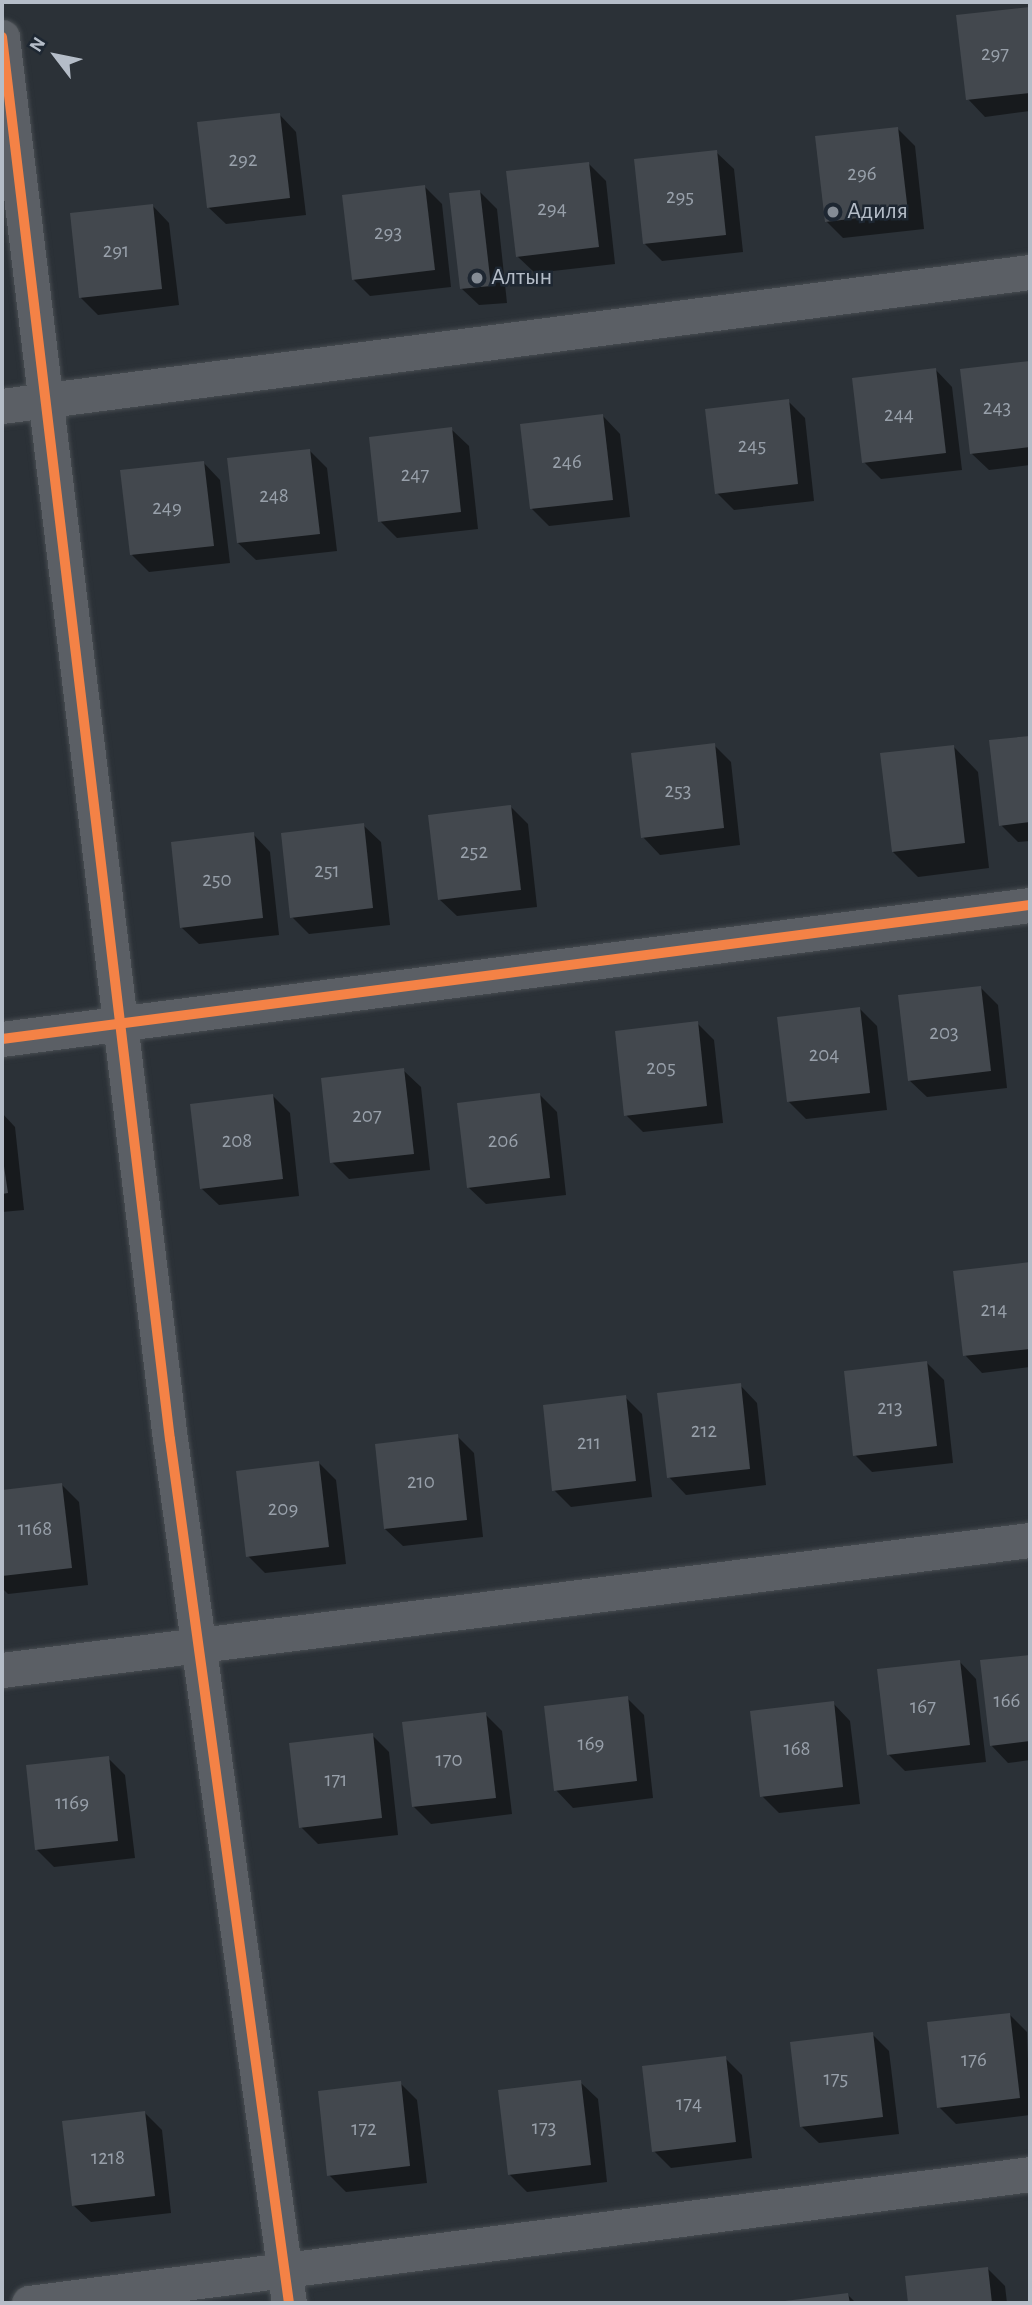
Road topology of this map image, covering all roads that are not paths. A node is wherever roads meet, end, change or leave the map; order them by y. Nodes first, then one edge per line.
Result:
1 (2, 37) edge
2 (1030, 272) edge
3 (45, 401) junction
4 (2, 406) edge
5 (1030, 905) edge
6 (121, 1024) junction
7 (2, 1039) edge
8 (1030, 1540) edge
9 (198, 1645) junction
10 (2, 1670) edge
11 (1030, 2174) edge
12 (284, 2269) junction
13 (29, 2303) edge
14 (289, 2303) edge

1 - 3 street
2 - 3 street
3 - 4 street
3 - 6 street
5 - 6 street
6 - 7 street
6 - 9 street
8 - 9 street
9 - 10 street
9 - 12 street
11 - 12 street
12 - 13 street
12 - 14 street

